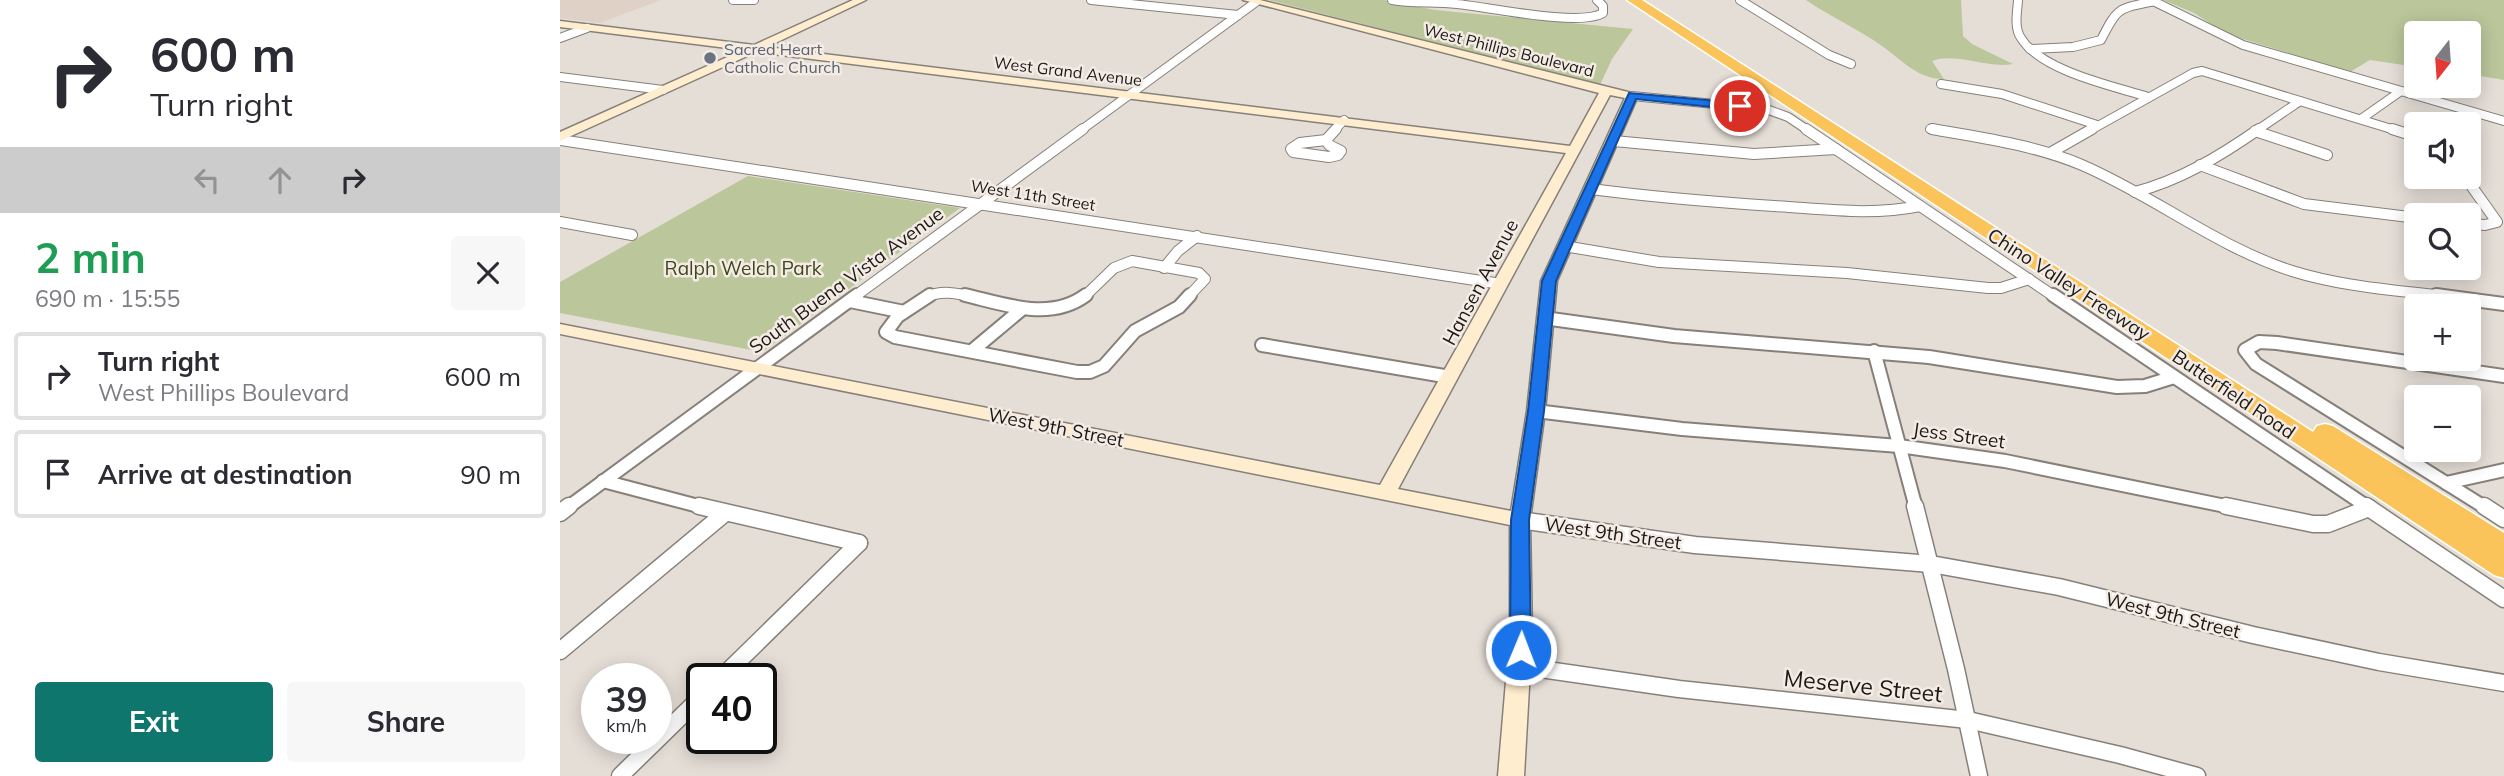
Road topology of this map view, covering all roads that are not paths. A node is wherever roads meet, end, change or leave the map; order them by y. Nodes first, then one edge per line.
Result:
1 (733, 0) edge
2 (754, 0) edge
3 (861, 0) edge
4 (1091, 0) edge
5 (1392, 0) edge
6 (1597, 0) edge
7 (1633, 0) edge
8 (1651, 0) edge
9 (1740, 0) edge
10 (1252, 1) edge
11 (2018, 1) edge
12 (2153, 1) edge
13 (1238, 15) junction
14 (560, 24) edge
15 (587, 27) junction
16 (560, 38) edge
17 (754, 48) junction
18 (2030, 48) junction
19 (1852, 64) dead end
20 (560, 77) edge
21 (1941, 84) dead end
22 (663, 90) junction
23 (1606, 91) junction
24 (2401, 91) junction
25 (1130, 95) junction
26 (1632, 96) junction
27 (2148, 97) junction
28 (2300, 101) junction
29 (1766, 109) joint
30 (2361, 119) junction
31 (1344, 120) junction
32 (2504, 121) edge
33 (2097, 125) junction
34 (1930, 129) dead end
35 (2255, 131) junction
36 (2404, 133) edge
37 (560, 138) edge
38 (1326, 140) junction
39 (1614, 141) junction
40 (1836, 149) junction
41 (1572, 150) junction
42 (2049, 153) junction
43 (2326, 155) dead end
44 (2200, 165) junction
45 (1591, 189) junction
46 (2474, 189) edge
47 (2135, 192) junction
48 (981, 203) junction
49 (1920, 206) junction
50 (2404, 217) edge
51 (560, 222) edge
52 (2481, 225) edge
53 (632, 235) dead end
54 (1197, 236) junction
55 (1564, 246) junction
56 (1183, 249) joint
57 (1164, 268) junction
58 (2029, 279) junction
59 (1501, 284) junction
60 (936, 293) joint
61 (850, 301) junction
62 (2504, 304) edge
63 (1022, 309) junction
64 (904, 312) junction
65 (1544, 318) junction
66 (560, 329) edge
67 (1262, 345) dead end
68 (973, 350) junction
69 (1874, 351) junction
70 (755, 368) junction
71 (1090, 372) joint
72 (2504, 376) edge
73 (1450, 377) junction
74 (2174, 377) junction
75 (1536, 411) junction
76 (1899, 446) junction
77 (2504, 470) edge
78 (603, 481) junction
79 (2446, 483) junction
80 (1387, 492) junction
81 (2369, 508) junction
82 (560, 513) edge
83 (725, 513) junction
84 (2504, 519) edge
85 (1520, 520) junction
86 (859, 543) joint
87 (2504, 546) edge
88 (1931, 564) junction
89 (2504, 568) edge
90 (2504, 599) edge
91 (560, 651) edge
92 (736, 663) edge
93 (1520, 666) junction
94 (2504, 683) edge
95 (686, 712) edge
96 (1968, 720) junction
97 (620, 776) edge
98 (1511, 776) edge
99 (1979, 776) edge
100 (2197, 776) edge

1 - 2 street
3 - 17 street
4 - 13 street
5 - 6 street
7 - 89 highway, Chino Valley Freeway
8 - 87 highway, Chino Valley Freeway
9 - 19 street
10 - 13 street, South Buena Vista Avenue
10 - 23 street, West Phillips Boulevard
11 - 18 street
12 - 18 street
12 - 24 street
13 - 25 street, South Buena Vista Avenue
14 - 15 street, West Grand Avenue
15 - 16 street
15 - 17 street, West Grand Avenue
17 - 22 street
17 - 25 street, West Grand Avenue
18 - 27 street
20 - 22 street
21 - 33 street
22 - 37 street
23 - 26 street, West Phillips Boulevard
23 - 41 street, Hansen Avenue
24 - 30 street
24 - 32 street
25 - 31 street, West Grand Avenue
25 - 48 street, South Buena Vista Avenue
26 - 29 street, West Phillips Boulevard
26 - 39 street
27 - 28 street
27 - 33 street
28 - 30 street
28 - 35 street
29 - 40 street, Butterfield Road
30 - 36 street
31 - 38 street
31 - 41 street, West Grand Avenue
33 - 42 street
34 - 42 street
35 - 43 street
35 - 44 street
37 - 48 street, West 11th Street
38 - 38 street
39 - 40 street
39 - 45 street
40 - 49 street, Butterfield Road
41 - 59 street, Hansen Avenue
42 - 47 street
44 - 47 street
44 - 50 street
45 - 49 street
45 - 55 street
46 - 52 street
47 - 62 street
48 - 54 street, West 11th Street
48 - 61 street, South Buena Vista Avenue
49 - 58 street, Butterfield Road
51 - 53 street
54 - 56 street
54 - 59 street, West 11th Street
55 - 58 street
55 - 65 street
56 - 57 street
57 - 63 street
57 - 71 street
58 - 74 street, Butterfield Road
59 - 73 street, Hansen Avenue
60 - 63 street
60 - 64 street
61 - 64 street
61 - 70 street, South Buena Vista Avenue
63 - 68 street
64 - 68 street
65 - 69 street
65 - 75 street
66 - 70 street, West 9th Street
67 - 73 street
68 - 71 street
69 - 74 street
69 - 76 street
70 - 78 street, South Buena Vista Avenue
70 - 80 street, West 9th Street
72 - 79 street, Butterfield Road
73 - 80 street, Hansen Avenue
74 - 81 street, Butterfield Road
75 - 76 street, Jess Street
75 - 85 street
76 - 81 street, Jess Street
76 - 88 street
77 - 79 street
78 - 82 street, South Buena Vista Avenue
78 - 83 street
79 - 84 street, Butterfield Road
80 - 85 street, West 9th Street
81 - 90 street, Butterfield Road
83 - 86 street
83 - 91 street
85 - 88 street, West 9th Street
85 - 93 street
86 - 92 street
88 - 94 street, West 9th Street
88 - 96 street
93 - 96 street, Meserve Street
93 - 98 street
95 - 97 street
96 - 99 street
96 - 100 street, Meserve Street

